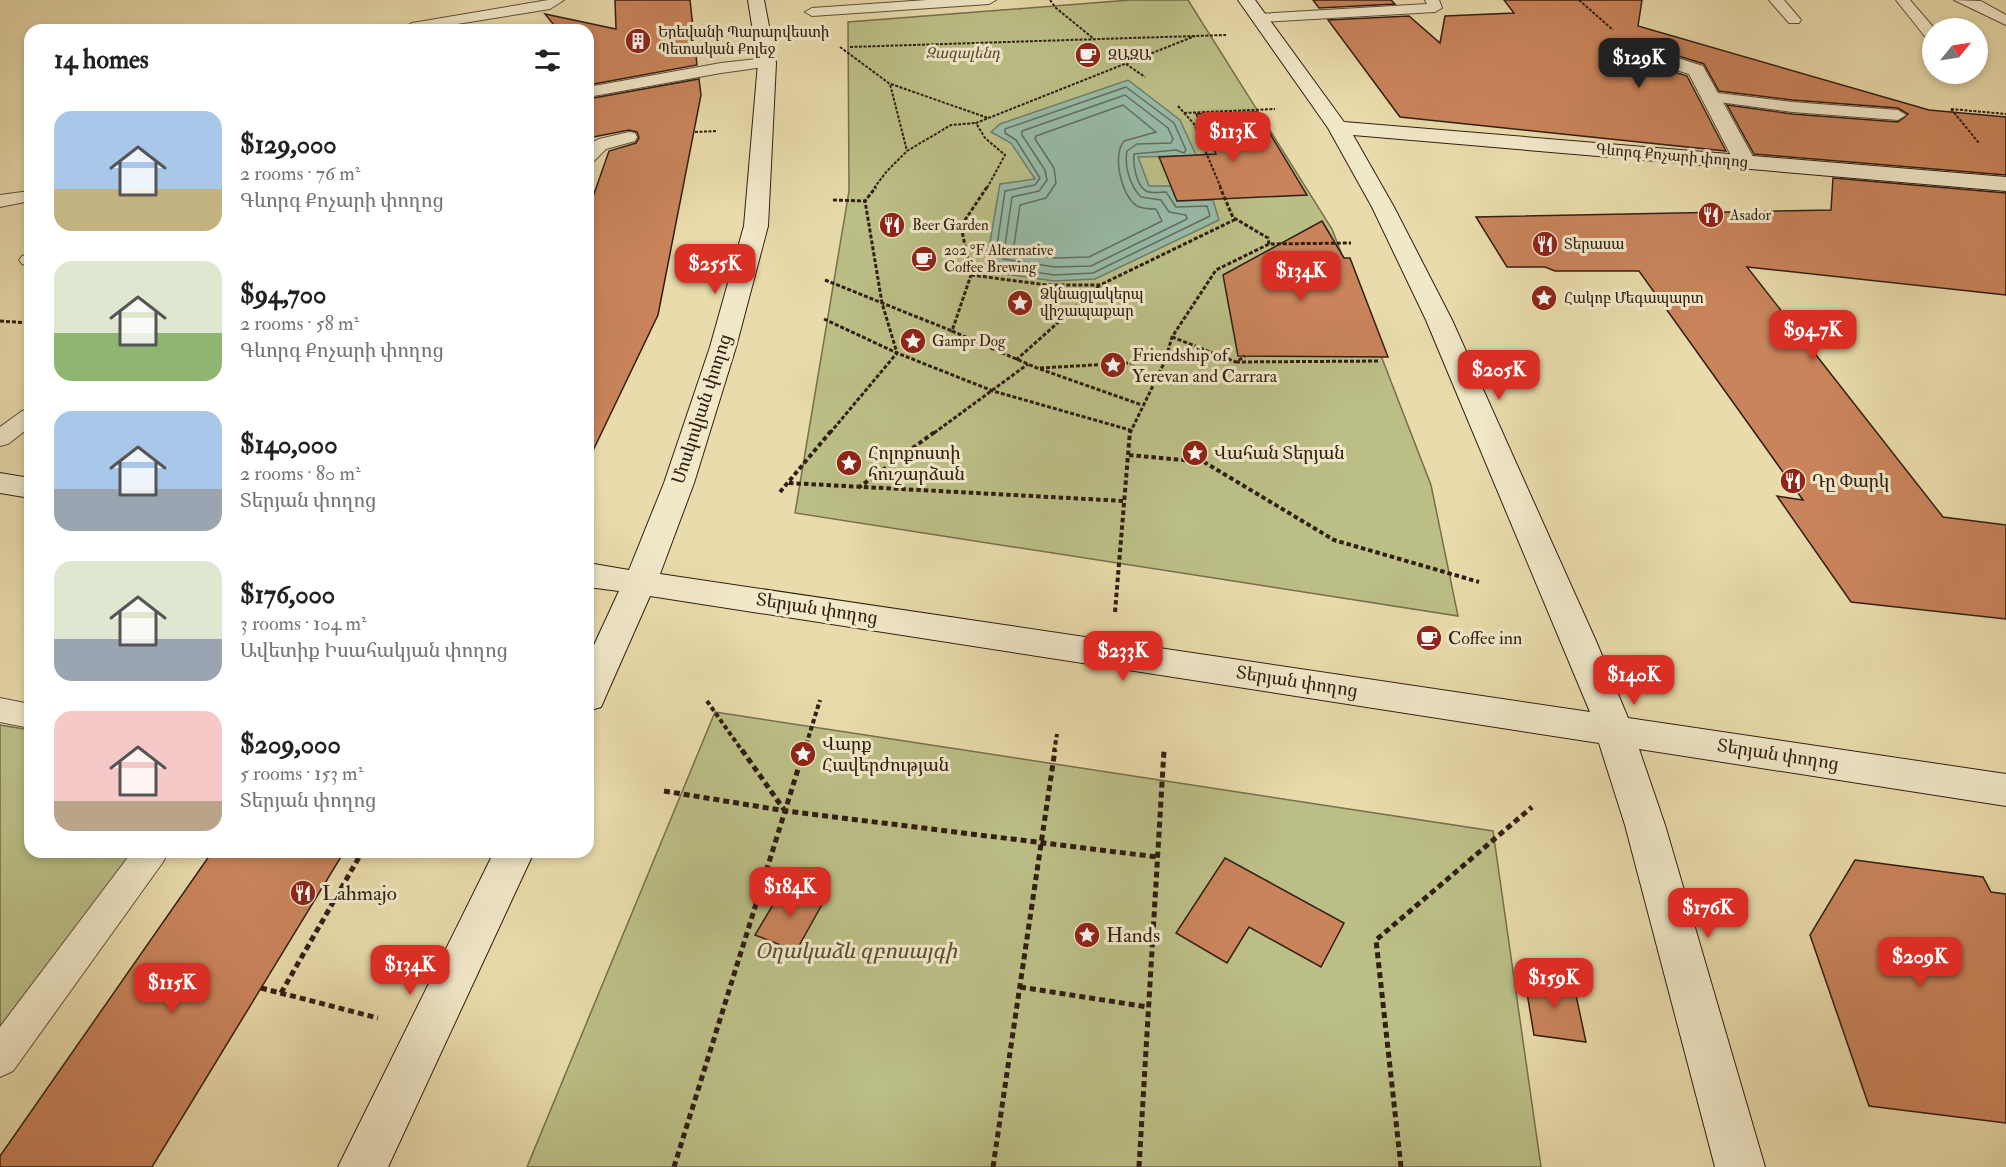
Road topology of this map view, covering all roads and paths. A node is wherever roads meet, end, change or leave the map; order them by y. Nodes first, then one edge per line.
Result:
1 (557, 0) edge
2 (756, 0) edge
3 (989, 0) edge
4 (1050, 0) edge
5 (1246, 0) edge
6 (1432, 0) edge
7 (1776, 0) edge
8 (1903, 0) edge
9 (1961, 0) edge
10 (812, 12) dead end
11 (1259, 18) junction
12 (1794, 20) dead end
13 (2006, 21) edge
14 (431, 24) edge
15 (1922, 24) edge
16 (1227, 35) dead end
17 (1195, 36) junction
18 (1094, 40) junction
19 (1646, 46) dead end
20 (834, 48) dead end
21 (840, 48) junction
22 (767, 63) junction
23 (1126, 64) junction
24 (1145, 77) dead end
25 (890, 84) junction
26 (594, 91) edge
27 (1710, 97) junction
28 (1178, 106) dead end
29 (1275, 109) dead end
30 (1951, 109) dead end
31 (1184, 113) junction
32 (2006, 114) edge
33 (1898, 115) dead end
34 (988, 118) junction
35 (976, 123) junction
36 (1338, 128) junction
37 (717, 131) dead end
38 (695, 132) dead end
39 (629, 137) dead end
40 (594, 149) edge
41 (907, 151) junction
42 (1745, 162) junction
43 (2006, 184) edge
44 (24, 197) edge
45 (833, 200) dead end
46 (0, 201) edge
47 (865, 201) junction
48 (1233, 217) junction
49 (1351, 243) dead end
50 (1269, 244) junction
51 (971, 275) junction
52 (825, 280) dead end
53 (1100, 285) junction
54 (882, 303) junction
55 (824, 318) dead end
56 (0, 321) edge
57 (24, 323) edge
58 (951, 331) junction
59 (1172, 337) junction
60 (897, 353) junction
61 (1245, 356) dead end
62 (1016, 360) junction
63 (1165, 361) junction
64 (1380, 361) dead end
65 (1236, 362) junction
66 (1029, 364) junction
67 (1037, 368) junction
68 (993, 391) junction
69 (1142, 405) junction
70 (24, 421) edge
71 (1130, 430) junction
72 (0, 439) edge
73 (1129, 455) junction
74 (0, 483) edge
75 (788, 483) junction
76 (24, 487) edge
77 (858, 488) junction
78 (780, 492) dead end
79 (1125, 501) junction
80 (594, 576) edge
81 (1118, 578) dead end
82 (640, 582) junction
83 (1479, 582) dead end
84 (594, 684) edge
85 (820, 700) dead end
86 (706, 701) dead end
87 (0, 710) edge
88 (24, 715) edge
89 (1613, 729) junction
90 (1057, 734) dead end
91 (1164, 750) dead end
92 (2006, 790) edge
93 (664, 791) dead end
94 (1532, 807) dead end
95 (786, 811) junction
96 (1042, 844) junction
97 (1157, 857) junction
98 (147, 858) edge
99 (359, 858) edge
100 (511, 858) edge
101 (1020, 987) junction
102 (261, 988) dead end
103 (280, 993) junction
104 (1148, 1007) junction
105 (428, 1031) junction
106 (0, 1058) edge
107 (363, 1167) edge
108 (674, 1167) edge
109 (993, 1167) edge
110 (1139, 1167) edge
111 (1401, 1167) edge
112 (1740, 1167) edge

1 - 14 lane
2 - 22 street, Մոսկովյան փողոց
3 - 10 lane
4 - 18 path
5 - 11 street
6 - 11 lane
7 - 12 lane
8 - 15 lane
9 - 13 lane
11 - 36 street
16 - 17 path
17 - 18 path
17 - 23 path
18 - 21 path
19 - 27 street
20 - 21 path
21 - 25 path
22 - 26 lane
22 - 82 street, Մոսկովյան փողոց
23 - 24 path
23 - 34 path
25 - 34 path
25 - 41 path
27 - 33 lane
27 - 42 street
28 - 31 path
29 - 31 path
30 - 32 path
31 - 48 path
34 - 35 path
35 - 41 path
35 - 51 path
36 - 42 street, Գևորգ Քոչարի փողոց
36 - 89 street
37 - 38 path
39 - 40 lane
41 - 47 path
42 - 43 street, Գևորգ Քոչարի փողոց
44 - 46 lane
45 - 47 path
47 - 54 path
48 - 50 path
48 - 53 path
49 - 50 path
50 - 59 path
51 - 53 path
51 - 58 path
52 - 54 path
53 - 62 path
54 - 58 path
54 - 60 path
55 - 60 path
56 - 57 path
58 - 62 path
59 - 63 path
59 - 65 path
60 - 68 path
60 - 75 path
61 - 65 path
62 - 66 path
63 - 67 path
63 - 69 path
64 - 65 path
66 - 67 path
66 - 68 path
67 - 69 path
68 - 71 path
68 - 77 path
69 - 71 path
70 - 72 lane
71 - 73 path
73 - 79 path
73 - 83 path
74 - 76 street
75 - 77 path
75 - 78 path
77 - 79 path
79 - 81 path
80 - 82 street, Տերյան փողոց
82 - 84 street, Մոսկովյան փողոց
82 - 89 street, Տերյան փողոց
85 - 95 path
86 - 95 path
87 - 88 lane
89 - 92 street, Տերյան փողոց
89 - 112 street
90 - 96 path
91 - 97 path
93 - 95 path
94 - 111 path
95 - 96 path
95 - 108 path
96 - 97 path
96 - 101 path
97 - 104 path
98 - 106 lane
99 - 103 path
100 - 105 street
101 - 104 path
101 - 109 path
102 - 103 path
103 - 105 path
104 - 110 path
105 - 107 street

